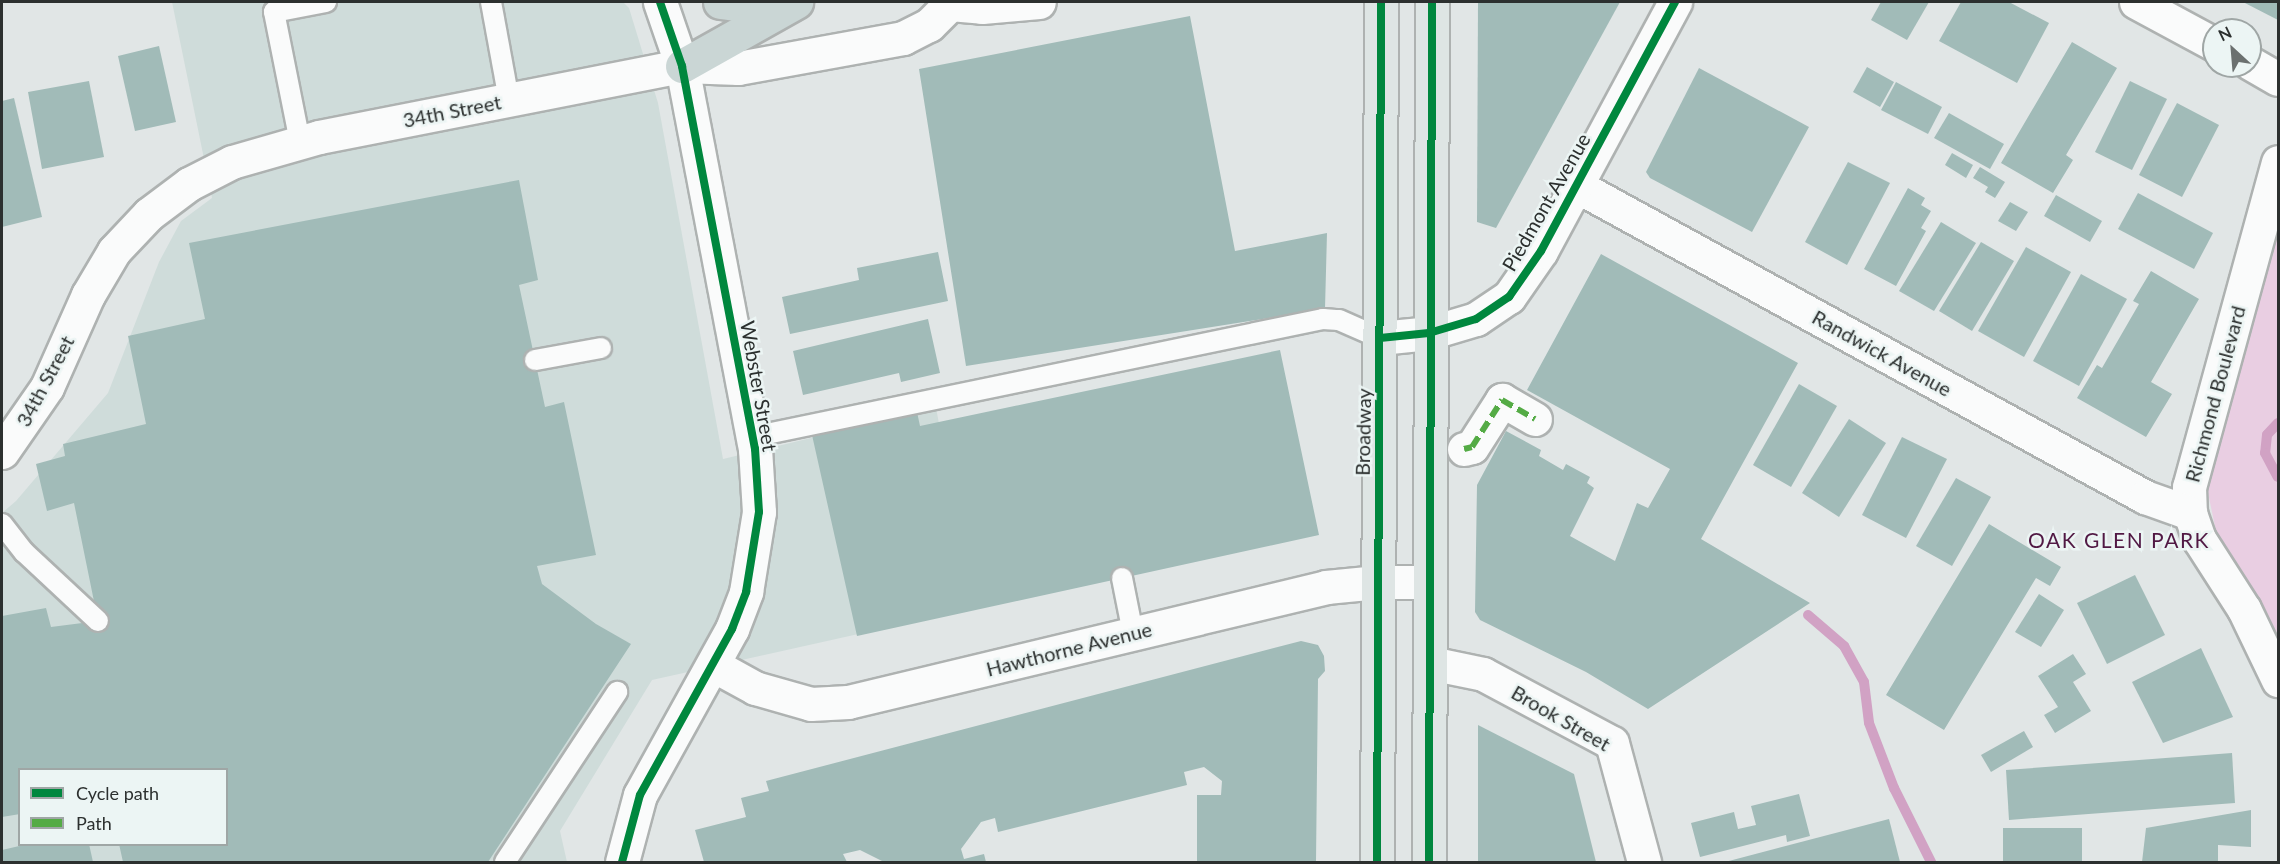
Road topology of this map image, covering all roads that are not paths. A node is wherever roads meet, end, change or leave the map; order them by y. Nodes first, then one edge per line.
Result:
1 (326, 2) edge
2 (491, 2) edge
3 (660, 2) edge
4 (720, 2) edge
5 (796, 2) edge
6 (1038, 2) edge
7 (1381, 2) edge
8 (1432, 2) edge
9 (1675, 2) edge
10 (2136, 2) edge
11 (2202, 38) edge
12 (682, 66) junction
13 (2262, 70) edge
14 (2278, 79) edge
15 (509, 100) junction
16 (300, 142) junction
17 (2278, 162) edge
18 (1577, 186) junction
19 (1429, 333) junction
20 (1380, 338) junction
21 (602, 348) dead end
22 (535, 360) dead end
23 (1535, 419) dead end
24 (752, 437) junction
25 (1464, 449) dead end
26 (2, 452) edge
27 (2190, 513) junction
28 (2, 524) edge
29 (1122, 578) dead end
30 (1378, 582) junction
31 (1430, 582) junction
32 (98, 621) dead end
33 (1133, 633) junction
34 (1431, 663) junction
35 (715, 666) junction
36 (2278, 680) edge
37 (617, 692) dead end
38 (505, 862) edge
39 (622, 862) edge
40 (1377, 862) edge
41 (1430, 862) edge
42 (1644, 862) edge

1 - 16 lane
2 - 15 lane
3 - 12 street, Webster Street
4 - 5 highway
5 - 12 highway
6 - 12 street, 34th Street
7 - 20 main road, Broadway
8 - 19 main road
9 - 18 street, Piedmont Avenue
10 - 11 street
12 - 15 street, 34th Street
12 - 24 street, Webster Street
13 - 14 street
15 - 16 street, 34th Street
16 - 26 street, 34th Street
17 - 27 street, Richmond Boulevard
18 - 19 street, Piedmont Avenue
18 - 27 street, Randwick Avenue
19 - 20 street, Piedmont Avenue
19 - 31 main road
20 - 24 lane
20 - 30 main road, Broadway
21 - 22 lane
23 - 25 street
24 - 35 street, Webster Street
27 - 36 street, Richmond Boulevard
28 - 32 lane
29 - 33 lane
30 - 31 street, Hawthorne Avenue
30 - 33 street, Hawthorne Avenue
30 - 40 main road, Broadway
31 - 34 main road
33 - 35 street, Hawthorne Avenue
34 - 41 main road
34 - 42 street, Brook Street
35 - 39 street, Webster Street
37 - 38 lane

